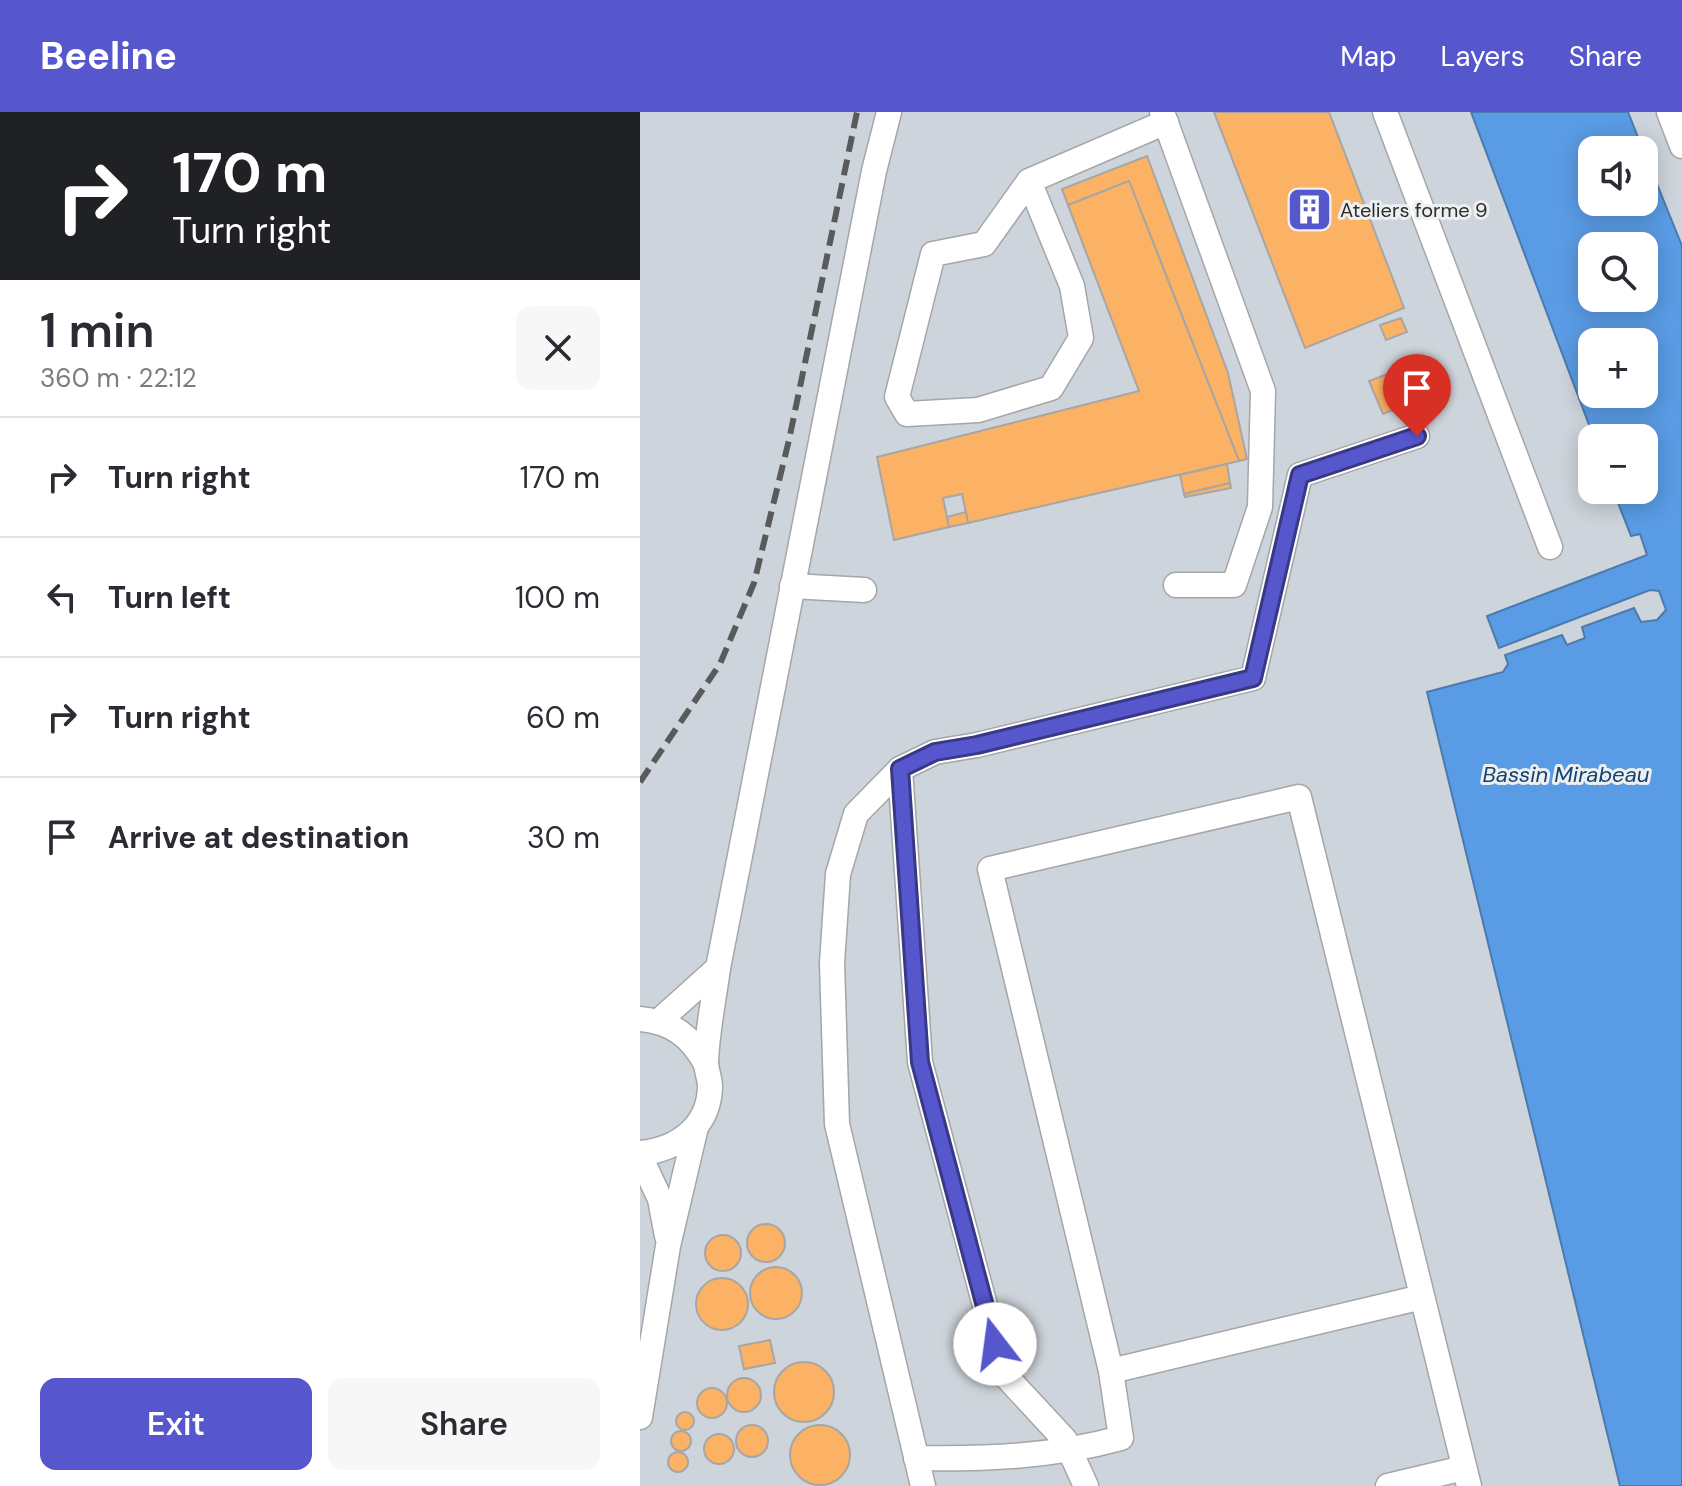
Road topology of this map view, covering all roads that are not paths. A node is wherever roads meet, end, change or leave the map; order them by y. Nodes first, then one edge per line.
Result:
1 (889, 112) edge
2 (1385, 112) edge
3 (1669, 112) edge
4 (1164, 117) edge
5 (1682, 146) edge
6 (1029, 181) junction
7 (1417, 436) dead end
8 (1550, 547) dead end
9 (1176, 585) dead end
10 (792, 586) junction
11 (864, 590) dead end
12 (900, 769) junction
13 (718, 968) junction
14 (650, 1020) edge
15 (706, 1064) junction
16 (696, 1127) junction
17 (640, 1155) edge
18 (668, 1246) junction
19 (1422, 1297) junction
20 (1111, 1371) junction
21 (640, 1417) edge
22 (1071, 1452) junction
23 (916, 1458) junction
24 (1467, 1477) edge
25 (923, 1486) edge
26 (1086, 1486) edge
27 (1388, 1486) edge

1 - 10 lane
2 - 8 lane
3 - 5 lane
4 - 6 lane
4 - 9 lane
6 - 6 lane
7 - 12 lane
10 - 11 lane
10 - 13 lane
12 - 22 lane
12 - 23 lane
13 - 14 lane
13 - 15 lane
14 - 15 lane
15 - 16 lane
16 - 17 lane
16 - 18 lane
17 - 18 lane
18 - 21 lane
19 - 20 lane
19 - 20 lane
19 - 24 lane
20 - 22 lane
22 - 23 lane
22 - 26 lane
23 - 25 lane
24 - 27 lane

